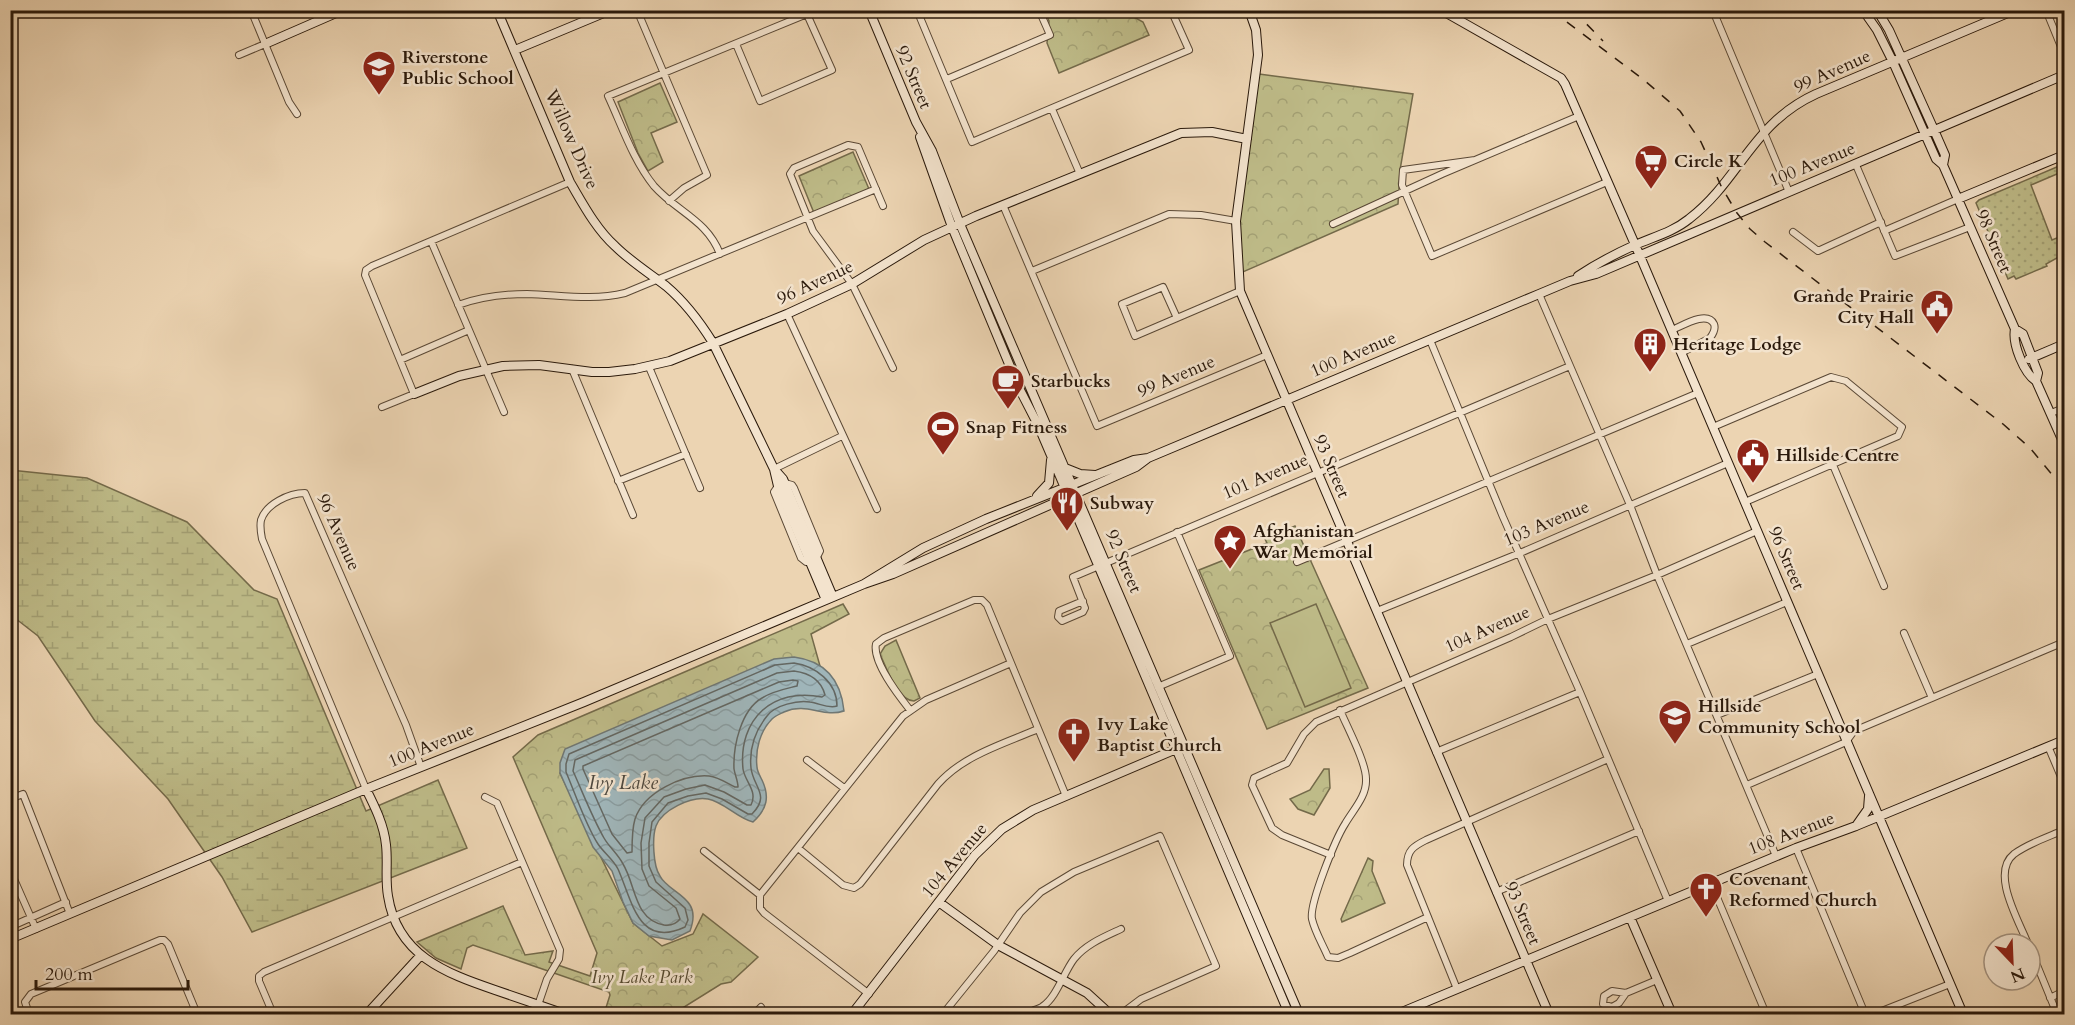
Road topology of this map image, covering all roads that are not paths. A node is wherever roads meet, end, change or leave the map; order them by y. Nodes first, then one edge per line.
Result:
1 (251, 10) edge
2 (343, 10) edge
3 (497, 10) edge
4 (610, 10) edge
5 (637, 10) edge
6 (869, 10) edge
7 (929, 10) edge
8 (1039, 10) edge
9 (1171, 10) edge
10 (1249, 10) edge
11 (1442, 10) edge
12 (1863, 10) edge
13 (1877, 10) edge
14 (2015, 10) edge
15 (2046, 10) edge
16 (806, 12) edge
17 (1714, 13) dead end
18 (265, 44) junction
19 (736, 44) junction
20 (515, 50) junction
21 (2064, 54) edge
22 (240, 55) dead end
23 (1902, 58) junction
24 (1893, 62) junction
25 (663, 73) junction
26 (2064, 75) edge
27 (947, 79) junction
28 (1052, 109) junction
29 (297, 114) dead end
30 (1579, 116) junction
31 (1934, 130) junction
32 (1764, 131) junction
33 (1925, 134) junction
34 (1247, 139) junction
35 (2064, 155) edge
36 (1475, 160) junction
37 (1856, 165) junction
38 (1943, 165) junction
39 (1080, 174) junction
40 (570, 182) junction
41 (1607, 182) junction
42 (876, 189) junction
43 (1404, 191) junction
44 (1789, 192) junction
45 (1958, 199) junction
46 (669, 201) junction
47 (1004, 205) junction
48 (883, 206) dead end
49 (807, 218) junction
50 (1236, 221) junction
51 (1881, 222) junction
52 (1333, 224) dead end
53 (956, 225) junction
54 (1970, 227) junction
55 (1884, 231) junction
56 (1792, 232) dead end
57 (431, 241) junction
58 (1635, 245) junction
59 (720, 254) junction
60 (1640, 255) junction
61 (1032, 271) junction
62 (658, 280) junction
63 (1570, 281) junction
64 (852, 284) junction
65 (1240, 291) junction
66 (1539, 294) junction
67 (458, 304) junction
68 (787, 314) junction
69 (1177, 318) junction
70 (2015, 329) junction
71 (469, 330) junction
72 (1672, 330) junction
73 (1430, 340) junction
74 (713, 343) junction
75 (2064, 344) edge
76 (1681, 353) junction
77 (1267, 355) junction
78 (2032, 358) junction
79 (400, 360) junction
80 (2023, 362) junction
81 (1570, 366) junction
82 (648, 367) junction
83 (893, 368) dead end
84 (485, 369) junction
85 (572, 369) junction
86 (2036, 381) junction
87 (1698, 393) junction
88 (414, 394) junction
89 (1286, 400) junction
90 (382, 407) dead end
91 (2064, 408) edge
92 (504, 412) dead end
93 (1459, 412) junction
94 (2051, 413) junction
95 (1713, 427) junction
96 (1600, 435) junction
97 (842, 436) junction
98 (2064, 444) edge
99 (686, 454) junction
100 (1051, 456) junction
101 (1148, 458) junction
102 (1728, 463) junction
103 (1833, 465) junction
104 (1065, 468) junction
105 (774, 469) junction
106 (1317, 472) junction
107 (1098, 475) junction
108 (618, 481) junction
109 (1488, 482) junction
110 (782, 485) junction
111 (700, 488) dead end
112 (1071, 490) junction
113 (1034, 499) junction
114 (1745, 502) junction
115 (1630, 505) junction
116 (877, 509) dead end
117 (633, 515) dead end
118 (1757, 531) junction
119 (1177, 532) junction
120 (1347, 542) junction
121 (1520, 553) junction
122 (813, 559) junction
123 (1297, 562) dead end
124 (1102, 563) junction
125 (1657, 575) junction
126 (864, 584) junction
127 (1884, 586) dead end
128 (829, 599) junction
129 (1083, 601) dead end
130 (1787, 602) junction
131 (1377, 611) junction
132 (1548, 619) junction
133 (1904, 633) dead end
134 (2064, 642) edge
135 (1687, 645) junction
136 (1011, 663) junction
137 (1818, 674) junction
138 (1407, 682) junction
139 (1160, 686) junction
140 (1580, 692) junction
141 (1932, 698) junction
142 (910, 710) junction
143 (1340, 710) junction
144 (1717, 715) junction
145 (1038, 729) junction
146 (2064, 740) edge
147 (1846, 742) junction
148 (2048, 746) junction
149 (1181, 747) junction
150 (1436, 752) junction
151 (807, 759) dead end
152 (1608, 759) junction
153 (421, 767) junction
154 (2064, 784) edge
155 (1747, 785) junction
156 (844, 788) junction
157 (366, 789) junction
158 (1869, 795) junction
159 (1066, 796) junction
160 (484, 797) dead end
161 (10, 799) edge
162 (1878, 817) junction
163 (1467, 822) junction
164 (1856, 826) junction
165 (2064, 830) edge
166 (1639, 831) junction
167 (798, 848) junction
168 (1796, 848) junction
169 (704, 851) dead end
170 (1331, 855) junction
171 (1776, 856) junction
172 (522, 862) junction
173 (10, 870) edge
174 (1711, 883) junction
175 (1496, 892) junction
176 (760, 896) junction
177 (1668, 900) junction
178 (66, 902) junction
179 (940, 903) junction
180 (70, 914) junction
181 (393, 916) junction
182 (1428, 917) junction
183 (1630, 917) junction
184 (32, 918) junction
185 (10, 927) edge
186 (36, 929) junction
187 (1121, 929) dead end
188 (2023, 932) edge
189 (10, 939) edge
190 (998, 945) junction
191 (421, 955) junction
192 (1526, 961) junction
193 (2042, 978) edge
194 (1061, 979) junction
195 (1657, 980) junction
196 (1950, 984) junction
197 (1457, 989) junction
198 (2064, 992) edge
199 (1626, 993) dead end
200 (869, 994) junction
201 (2050, 998) junction
202 (538, 1005) junction
203 (761, 1006) dead end
204 (1043, 1006) junction
205 (29, 1014) edge
206 (197, 1014) edge
207 (273, 1014) edge
208 (367, 1014) edge
209 (535, 1014) edge
210 (565, 1014) edge
211 (754, 1014) edge
212 (852, 1014) edge
213 (943, 1014) edge
214 (1033, 1014) edge
215 (1044, 1014) edge
216 (1110, 1014) edge
217 (1121, 1014) edge
218 (1288, 1014) edge
219 (1299, 1014) edge
220 (1397, 1014) edge
221 (1549, 1014) edge
222 (1672, 1014) edge
223 (1766, 1014) edge
224 (1865, 1014) edge
225 (1874, 1014) edge
226 (1963, 1014) edge
227 (2057, 1014) edge

1 - 18 street
2 - 18 street
3 - 20 street, Willow Drive
4 - 20 street
5 - 25 street
6 - 53 street, 92 Street
7 - 27 street
8 - 27 street
9 - 28 street
10 - 34 street, 93 Street
11 - 30 street, 96 Street
12 - 24 street, 98 Street
13 - 23 street, 98 Street
14 - 23 street, 99 Avenue
15 - 21 street
16 - 19 street
16 - 19 street
17 - 32 street
18 - 22 street
18 - 29 street
19 - 25 street
20 - 40 street, Willow Drive
23 - 24 street, 99 Avenue
23 - 31 street, 98 Street
24 - 32 street, 99 Avenue
24 - 33 street, 98 Street
25 - 46 street
25 - 46 street
26 - 31 street, 100 Avenue
27 - 28 street
28 - 39 street
30 - 36 street
30 - 41 street, 96 Street
31 - 33 street, 100 Avenue
31 - 38 street, 98 Street
32 - 44 street
32 - 58 street, 99 Avenue
33 - 37 street, 100 Avenue
33 - 38 street, 98 Street
34 - 39 street, 96 Avenue
34 - 50 street, 93 Street
35 - 45 street
36 - 43 street
36 - 43 street
37 - 44 street, 100 Avenue
37 - 51 street
38 - 45 street, 98 Street
39 - 47 street, 96 Avenue
40 - 57 street
40 - 62 street, Willow Drive
41 - 43 street
41 - 58 street, 96 Street
42 - 48 street
42 - 49 street
42 - 49 street
43 - 52 street
44 - 60 street, 100 Avenue
45 - 54 street, 98 Street
45 - 55 street
46 - 59 street
47 - 53 street, 96 Avenue
47 - 61 street
49 - 59 street
49 - 64 street
50 - 61 street
50 - 65 street, 93 Street
51 - 55 street
51 - 56 street
53 - 64 street, 96 Avenue
53 - 100 street, 92 Street
53 - 104 street, 92 Street
54 - 55 street
54 - 70 street, 98 Street
57 - 67 street
57 - 79 street
58 - 60 street, 96 Street
58 - 63 street, 100 Avenue
59 - 62 street
60 - 63 street, 100 Avenue
60 - 72 street, 96 Street
61 - 77 street, 99 Avenue
62 - 67 street
62 - 74 street, Willow Drive
63 - 66 street, 100 Avenue
64 - 68 street, 96 Avenue
64 - 83 street
65 - 69 street
65 - 77 street, 93 Street
66 - 73 street, 100 Avenue
66 - 81 street
67 - 71 street
68 - 74 street, 96 Avenue
68 - 97 street
69 - 69 street
70 - 78 street, 98 Street
70 - 80 street, 98 Street
71 - 79 street
71 - 84 street
72 - 76 street, 96 Street
72 - 76 street
73 - 89 street, 100 Avenue
73 - 93 street
74 - 82 street, 96 Avenue
74 - 105 street, Willow Drive
75 - 78 street
76 - 87 street, 96 Street
77 - 89 street, 93 Street
78 - 80 street
78 - 86 street, 98 Street
79 - 88 street
80 - 86 street, 98 Street
81 - 93 street, 101 Avenue
81 - 96 street
82 - 85 street, 96 Avenue
82 - 99 street
84 - 85 street, 96 Avenue
84 - 88 street, 96 Avenue
84 - 92 street
85 - 108 street
86 - 94 street, 98 Street
87 - 95 street, 96 Street
87 - 96 street
88 - 90 street, 96 Avenue
89 - 101 street, 100 Avenue
89 - 106 street, 93 Street
91 - 94 street
93 - 106 street, 101 Avenue
93 - 109 street
94 - 98 street, 98 Street
95 - 102 street, 96 Street
95 - 103 street
96 - 109 street
96 - 115 street
97 - 105 street
97 - 116 street
99 - 108 street
99 - 111 street
100 - 112 street, 92 Street
100 - 113 street
101 - 107 street, 100 Avenue
101 - 112 street, 100 Avenue
102 - 114 street, 96 Street
102 - 115 street, 103 Avenue
103 - 114 street
103 - 127 street
104 - 107 street
104 - 112 street, 92 Street
105 - 110 street, Willow Drive
106 - 119 street, 101 Avenue
106 - 120 street, 93 Street
107 - 112 street, 100 Avenue
108 - 117 street
109 - 120 street
109 - 121 street
110 - 122 street, Willow Drive
110 - 122 street
112 - 113 street, 100 Avenue
112 - 124 street, 92 Street
112 - 126 street, 100 Avenue
113 - 126 street, 100 Avenue
114 - 118 street, 96 Street
115 - 121 street, 103 Avenue
115 - 125 street
118 - 125 street, 104 Avenue
118 - 130 street, 96 Street
119 - 124 street, 101 Avenue
119 - 139 street
120 - 123 street
120 - 131 street, 93 Street
121 - 131 street, 103 Avenue
121 - 132 street
122 - 128 street, Willow Drive
124 - 129 street, 101 Avenue
124 - 139 street, 92 Street
124 - 149 street, 92 Street
125 - 132 street, 104 Avenue
125 - 135 street
126 - 128 street, 100 Avenue
128 - 153 street, 100 Avenue
130 - 135 street
130 - 137 street, 96 Street
131 - 138 street, 93 Street
132 - 138 street, 104 Avenue
132 - 140 street
133 - 141 street
134 - 141 street
135 - 144 street
136 - 142 street
136 - 142 street
136 - 145 street
137 - 144 street
137 - 147 street, 96 Street
138 - 143 street, 104 Avenue
138 - 150 street, 93 Street
139 - 149 street, 92 Street
140 - 150 street
140 - 152 street
141 - 147 street
142 - 156 street
143 - 170 street
143 - 170 street, 104 Avenue
144 - 155 street
145 - 159 street
145 - 167 street
146 - 148 street, 108 Avenue
147 - 155 street
147 - 158 street, 96 Street
148 - 154 street
148 - 162 street, 108 Avenue
149 - 159 street, 104 Avenue
149 - 218 street, 92 Street
149 - 219 street, 92 Street
150 - 163 street, 93 Street
151 - 156 street
152 - 163 street
152 - 166 street
153 - 157 street, 100 Avenue
153 - 157 street, 96 Avenue
155 - 171 street
156 - 167 street
157 - 180 street, 100 Avenue
157 - 181 street
158 - 162 street, 96 Street
158 - 164 street
159 - 179 street, 104 Avenue
160 - 172 street
161 - 178 street
162 - 164 street, 108 Avenue
162 - 196 street, 96 Street
163 - 175 street, 93 Street
163 - 182 street
164 - 168 street, 108 Avenue
165 - 188 street
166 - 175 street
166 - 177 street
167 - 176 street
168 - 171 street, 108 Avenue
168 - 224 street
169 - 176 street
170 - 182 street
171 - 174 street, 108 Avenue
172 - 181 street
172 - 202 street
173 - 184 street
174 - 177 street, 108 Avenue
174 - 223 street
175 - 192 street, 93 Street
176 - 200 street
177 - 183 street, 108 Avenue
178 - 180 street
178 - 184 street
179 - 190 street
179 - 200 street, 104 Avenue
180 - 186 street, 100 Avenue
181 - 191 street
181 - 207 street
182 - 197 street
183 - 192 street, 108 Avenue
183 - 195 street
184 - 185 street
184 - 186 street
186 - 189 street, 100 Avenue
187 - 194 street
190 - 194 street
190 - 213 street
190 - 217 street
191 - 202 street
191 - 208 street
192 - 197 street, 108 Avenue
192 - 221 street, 93 Street
193 - 201 street
194 - 204 street
194 - 216 street
195 - 199 street
195 - 222 street
196 - 225 street
196 - 226 street, 96 Street
197 - 220 street, 108 Avenue
198 - 201 street
200 - 212 street, 104 Avenue
201 - 227 street
202 - 209 street
202 - 210 street
203 - 211 street
204 - 214 street
204 - 215 street
205 - 206 street

